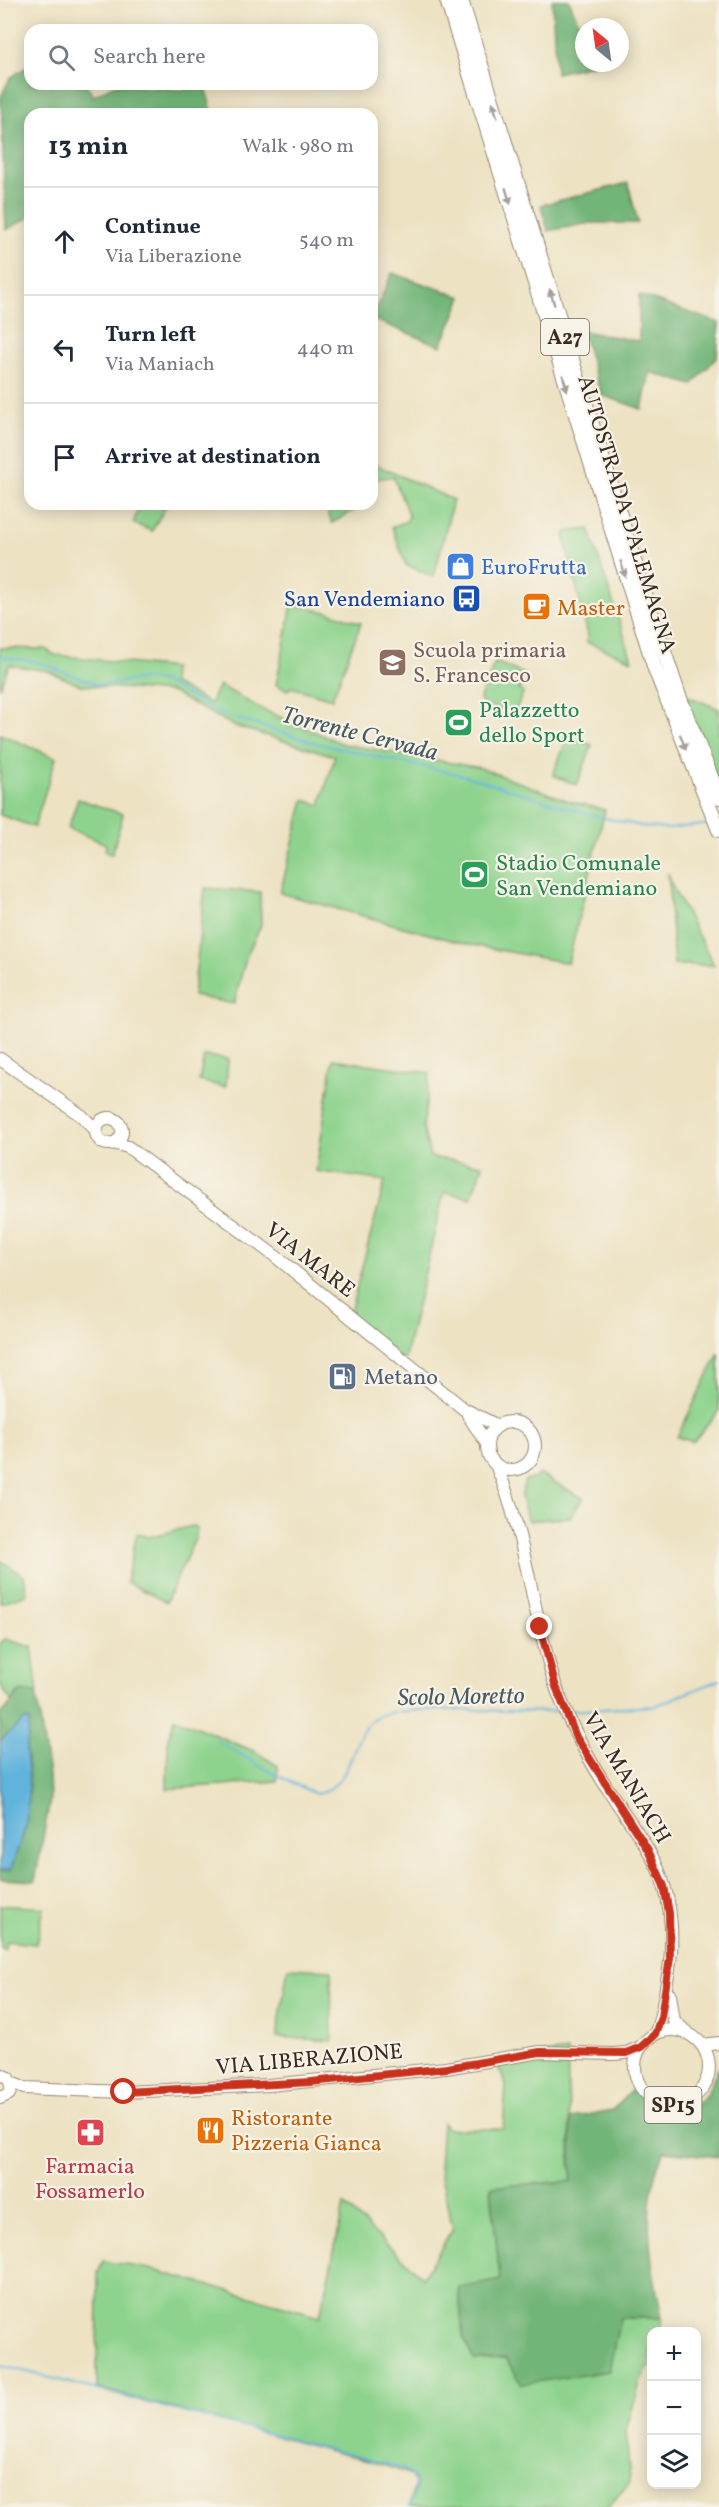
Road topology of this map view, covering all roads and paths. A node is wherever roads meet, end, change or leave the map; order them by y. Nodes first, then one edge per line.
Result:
1 (447, 0) edge
2 (461, 0) edge
3 (713, 794) edge
4 (719, 830) edge
5 (0, 1059) edge
6 (99, 1126) junction
7 (118, 1138) junction
8 (464, 1409) junction
9 (498, 1426) junction
10 (487, 1444) junction
11 (496, 1465) junction
12 (518, 1469) junction
13 (509, 1500) junction
14 (669, 1973) junction
15 (688, 2033) junction
16 (655, 2034) junction
17 (719, 2043) edge
18 (703, 2045) junction
19 (641, 2047) junction
20 (597, 2054) junction
21 (719, 2058) edge
22 (710, 2072) junction
23 (0, 2074) edge
24 (635, 2074) junction
25 (11, 2086) junction
26 (0, 2098) edge

1 -> 3 highway, AUTOSTRADA D'ALEMAGNA / A27
3 -> 2 highway, AUTOSTRADA D'ALEMAGNA / A27
3 - 4 highway, AUTOSTRADA D'ALEMAGNA / A27
5 - 6 main road, VIA MARE
6 - 7 main road, VIA MARE
6 - 7 main road, VIA MARE
7 - 8 main road, VIA MARE
8 - 9 main road, VIA MARE
8 - 10 main road, VIA MARE
9 - 10 main road
9 - 12 main road, VIA MARE
10 - 11 main road, VIA MARE
11 - 12 main road
11 - 13 main road, VIA MANIACH
12 - 13 main road, VIA MANIACH
13 - 14 main road, VIA MANIACH
14 - 15 main road, VIA MANIACH
14 - 16 main road, VIA MANIACH
15 - 16 main road
15 - 18 main road
16 - 19 main road
17 - 18 main road
18 - 22 main road, SP15
19 - 20 main road, VIA LIBERAZIONE / SP15
19 - 24 main road, SP15
20 - 24 main road, VIA LIBERAZIONE / SP15
20 - 25 main road, VIA LIBERAZIONE / SP15
21 - 22 main road, SP15
22 - 24 main road, SP15
23 - 25 main road
25 - 26 main road, VIA LIBERAZIONE / SP15

